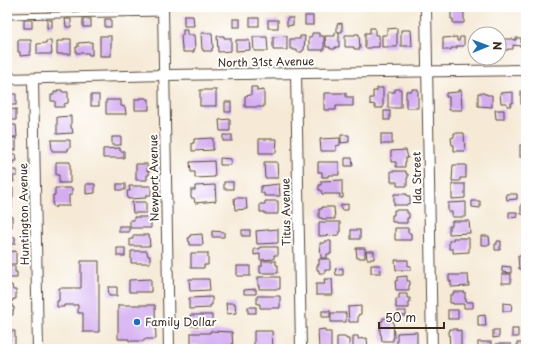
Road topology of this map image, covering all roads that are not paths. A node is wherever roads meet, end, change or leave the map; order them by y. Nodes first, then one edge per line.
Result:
1 (426, 7) edge
2 (163, 10) edge
3 (7, 16) edge
4 (526, 70) edge
5 (428, 72) junction
6 (296, 74) junction
7 (165, 75) junction
8 (7, 79) edge
9 (33, 79) junction
10 (38, 349) edge
11 (169, 349) edge
12 (301, 349) edge
13 (432, 349) edge

1 - 5 street, Ida Street
2 - 3 lane
2 - 7 street, Newport Avenue
4 - 5 street, North 31st Avenue
5 - 6 street, North 31st Avenue
5 - 13 street, Ida Street
6 - 7 street, North 31st Avenue
6 - 12 street, Titus Avenue
7 - 9 street, North 31st Avenue
7 - 11 street, Newport Avenue
8 - 9 street, North 31st Avenue
9 - 10 street, Huntington Avenue

